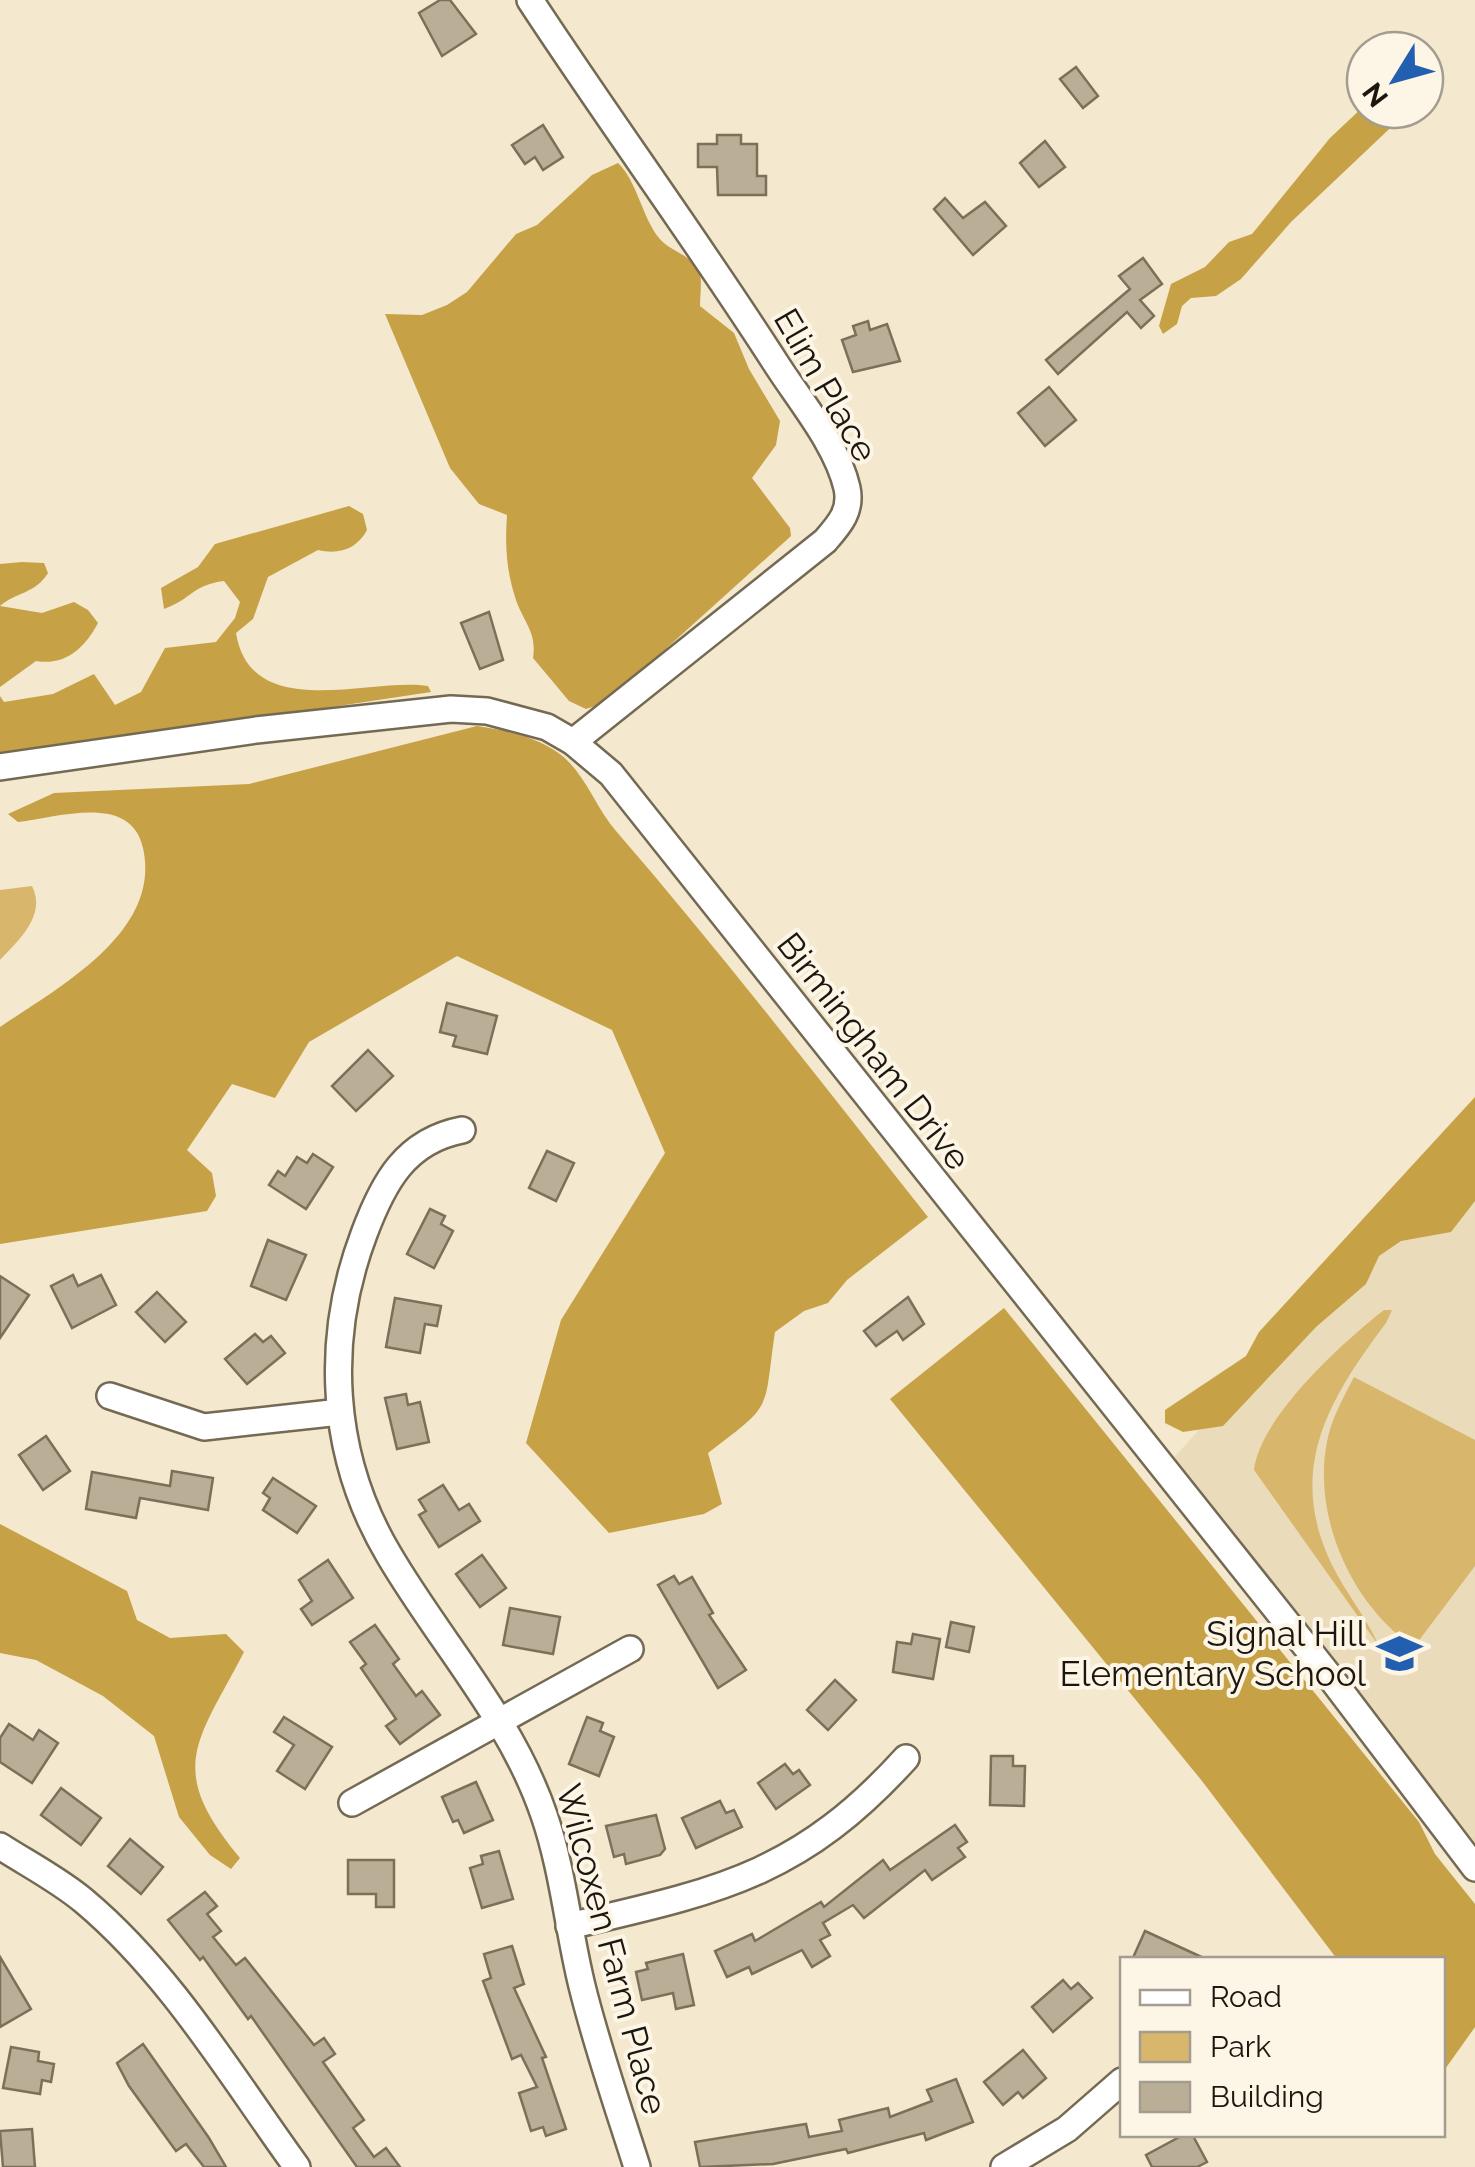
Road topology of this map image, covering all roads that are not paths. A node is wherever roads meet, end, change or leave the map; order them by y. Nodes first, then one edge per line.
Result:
1 (530, 0) edge
2 (573, 742) junction
3 (0, 767) edge
4 (462, 1130) dead end
5 (110, 1396) dead end
6 (340, 1412) junction
7 (630, 1649) dead end
8 (501, 1724) junction
9 (906, 1758) dead end
10 (352, 1803) dead end
11 (0, 1846) edge
12 (1475, 1868) edge
13 (568, 1926) junction
14 (1120, 2083) edge
15 (297, 2167) edge
16 (638, 2167) edge
17 (1004, 2167) edge

1 - 2 street, Elim Place
2 - 3 street, Birmingham Drive
2 - 12 street, Birmingham Drive
4 - 6 street, Wilcoxen Farm Place
5 - 6 street
6 - 8 street, Wilcoxen Farm Place
7 - 8 street
8 - 10 street
8 - 13 street, Wilcoxen Farm Place
9 - 13 street
11 - 15 street
13 - 16 street, Wilcoxen Farm Place
14 - 17 street

